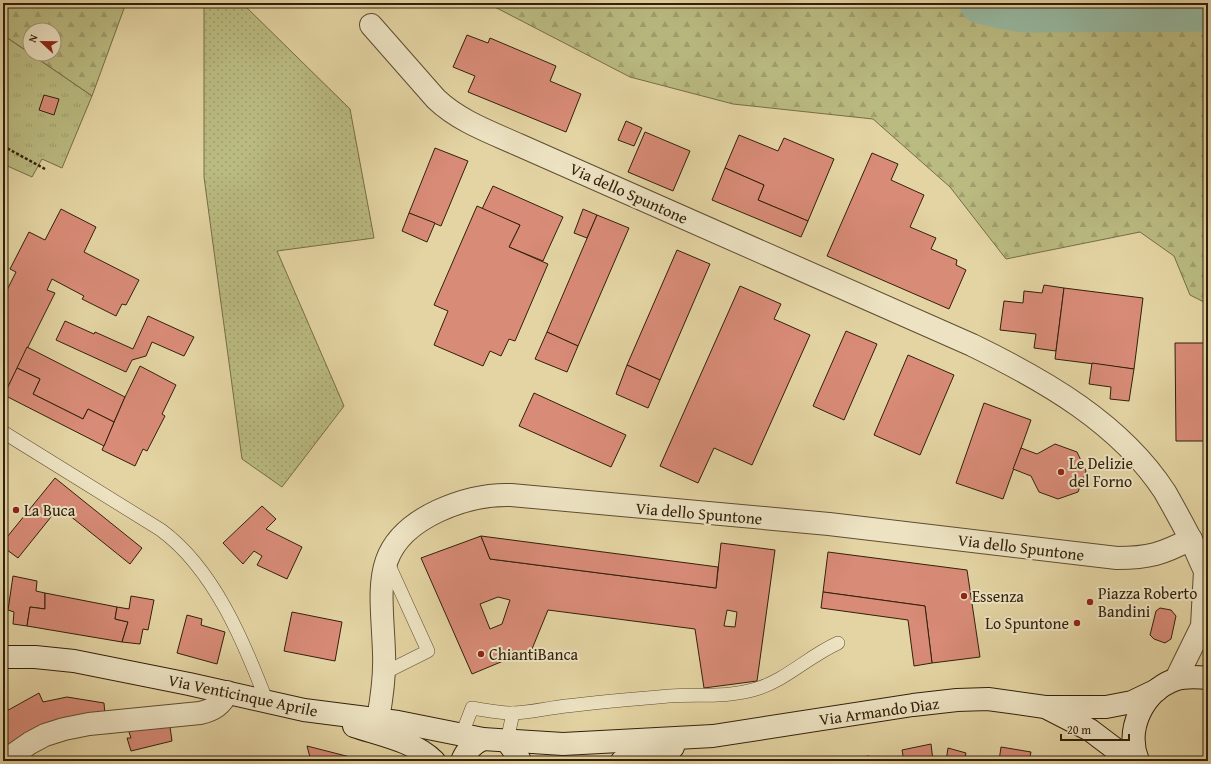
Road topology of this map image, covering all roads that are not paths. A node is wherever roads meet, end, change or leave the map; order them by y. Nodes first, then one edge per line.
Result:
1 (371, 25) dead end
2 (3, 432) edge
3 (1190, 539) junction
4 (386, 560) junction
5 (1207, 574) edge
6 (838, 643) dead end
7 (3, 656) edge
8 (384, 673) junction
9 (1208, 678) edge
10 (1167, 685) junction
11 (227, 692) junction
12 (267, 702) junction
13 (1045, 707) junction
14 (304, 710) junction
15 (513, 713) junction
16 (378, 719) junction
17 (462, 734) junction
18 (713, 736) junction
19 (483, 739) junction
20 (507, 741) junction
21 (563, 744) junction
22 (4, 761) edge
23 (434, 761) edge
24 (462, 761) edge
25 (520, 761) edge
26 (578, 761) edge
27 (622, 761) edge
28 (1131, 761) edge
29 (1138, 761) edge

1 - 3 street, Via dello Spuntone
2 - 12 lane
3 - 4 street, Via dello Spuntone
3 - 5 street, Via dello Spuntone
4 - 8 street, Via dello Spuntone
4 - 8 lane
5 - 10 street, Via dello Spuntone
6 - 15 lane
7 - 11 street, Via Venticinque Aprile
8 - 16 street, Via dello Spuntone
9 - 10 street, Via Armando Diaz
10 - 13 street, Via Armando Diaz
10 - 29 street
11 - 12 street, Via Venticinque Aprile
11 - 22 street
12 - 14 street, Via Venticinque Aprile
13 - 18 street, Via Armando Diaz
13 - 28 street, Via Armando Diaz
14 - 16 street, Via Venticinque Aprile
14 - 23 street
15 - 17 lane
15 - 20 lane
16 - 17 street, Via Venticinque Aprile
17 - 19 street, Via Venticinque Aprile
18 - 21 street, Via Armando Diaz
18 - 27 street, Via Armando Diaz
19 - 20 street, Via Armando Diaz
19 - 24 street
20 - 21 street, Via Armando Diaz
20 - 25 street
21 - 26 street

